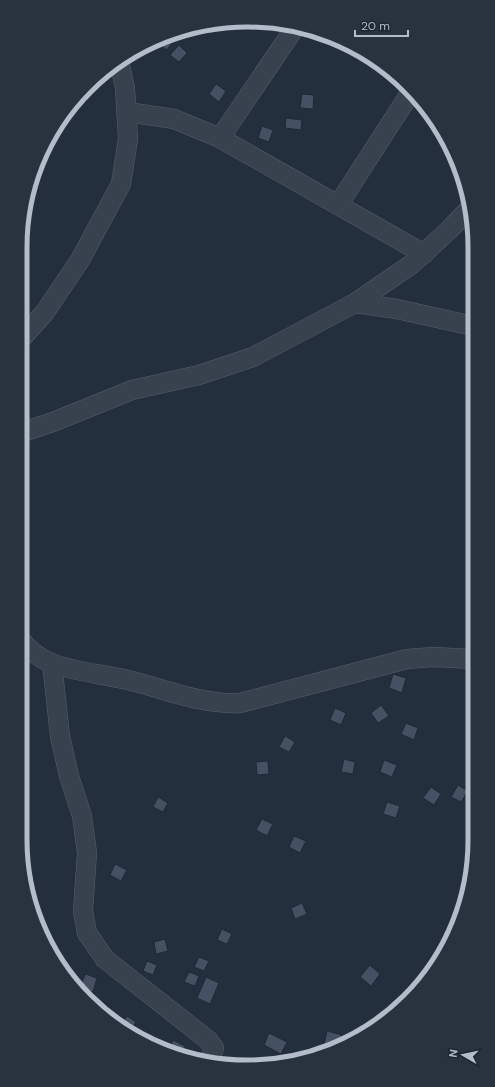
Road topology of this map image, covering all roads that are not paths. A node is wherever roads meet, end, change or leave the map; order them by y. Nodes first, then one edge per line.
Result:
1 (292, 31) edge
2 (121, 67) edge
3 (408, 97) edge
4 (127, 112) junction
5 (220, 138) junction
6 (338, 205) junction
7 (465, 213) edge
8 (424, 254) junction
9 (354, 302) junction
10 (468, 325) edge
11 (27, 332) edge
12 (27, 430) edge
13 (27, 645) edge
14 (468, 659) edge
15 (52, 663) junction
16 (211, 1057) edge

1 - 5 street
2 - 4 street
3 - 6 street
4 - 5 street
4 - 11 street
5 - 6 street
6 - 8 street
7 - 8 street
8 - 9 street
9 - 10 street
9 - 12 street
13 - 15 street
14 - 15 street
15 - 16 street

